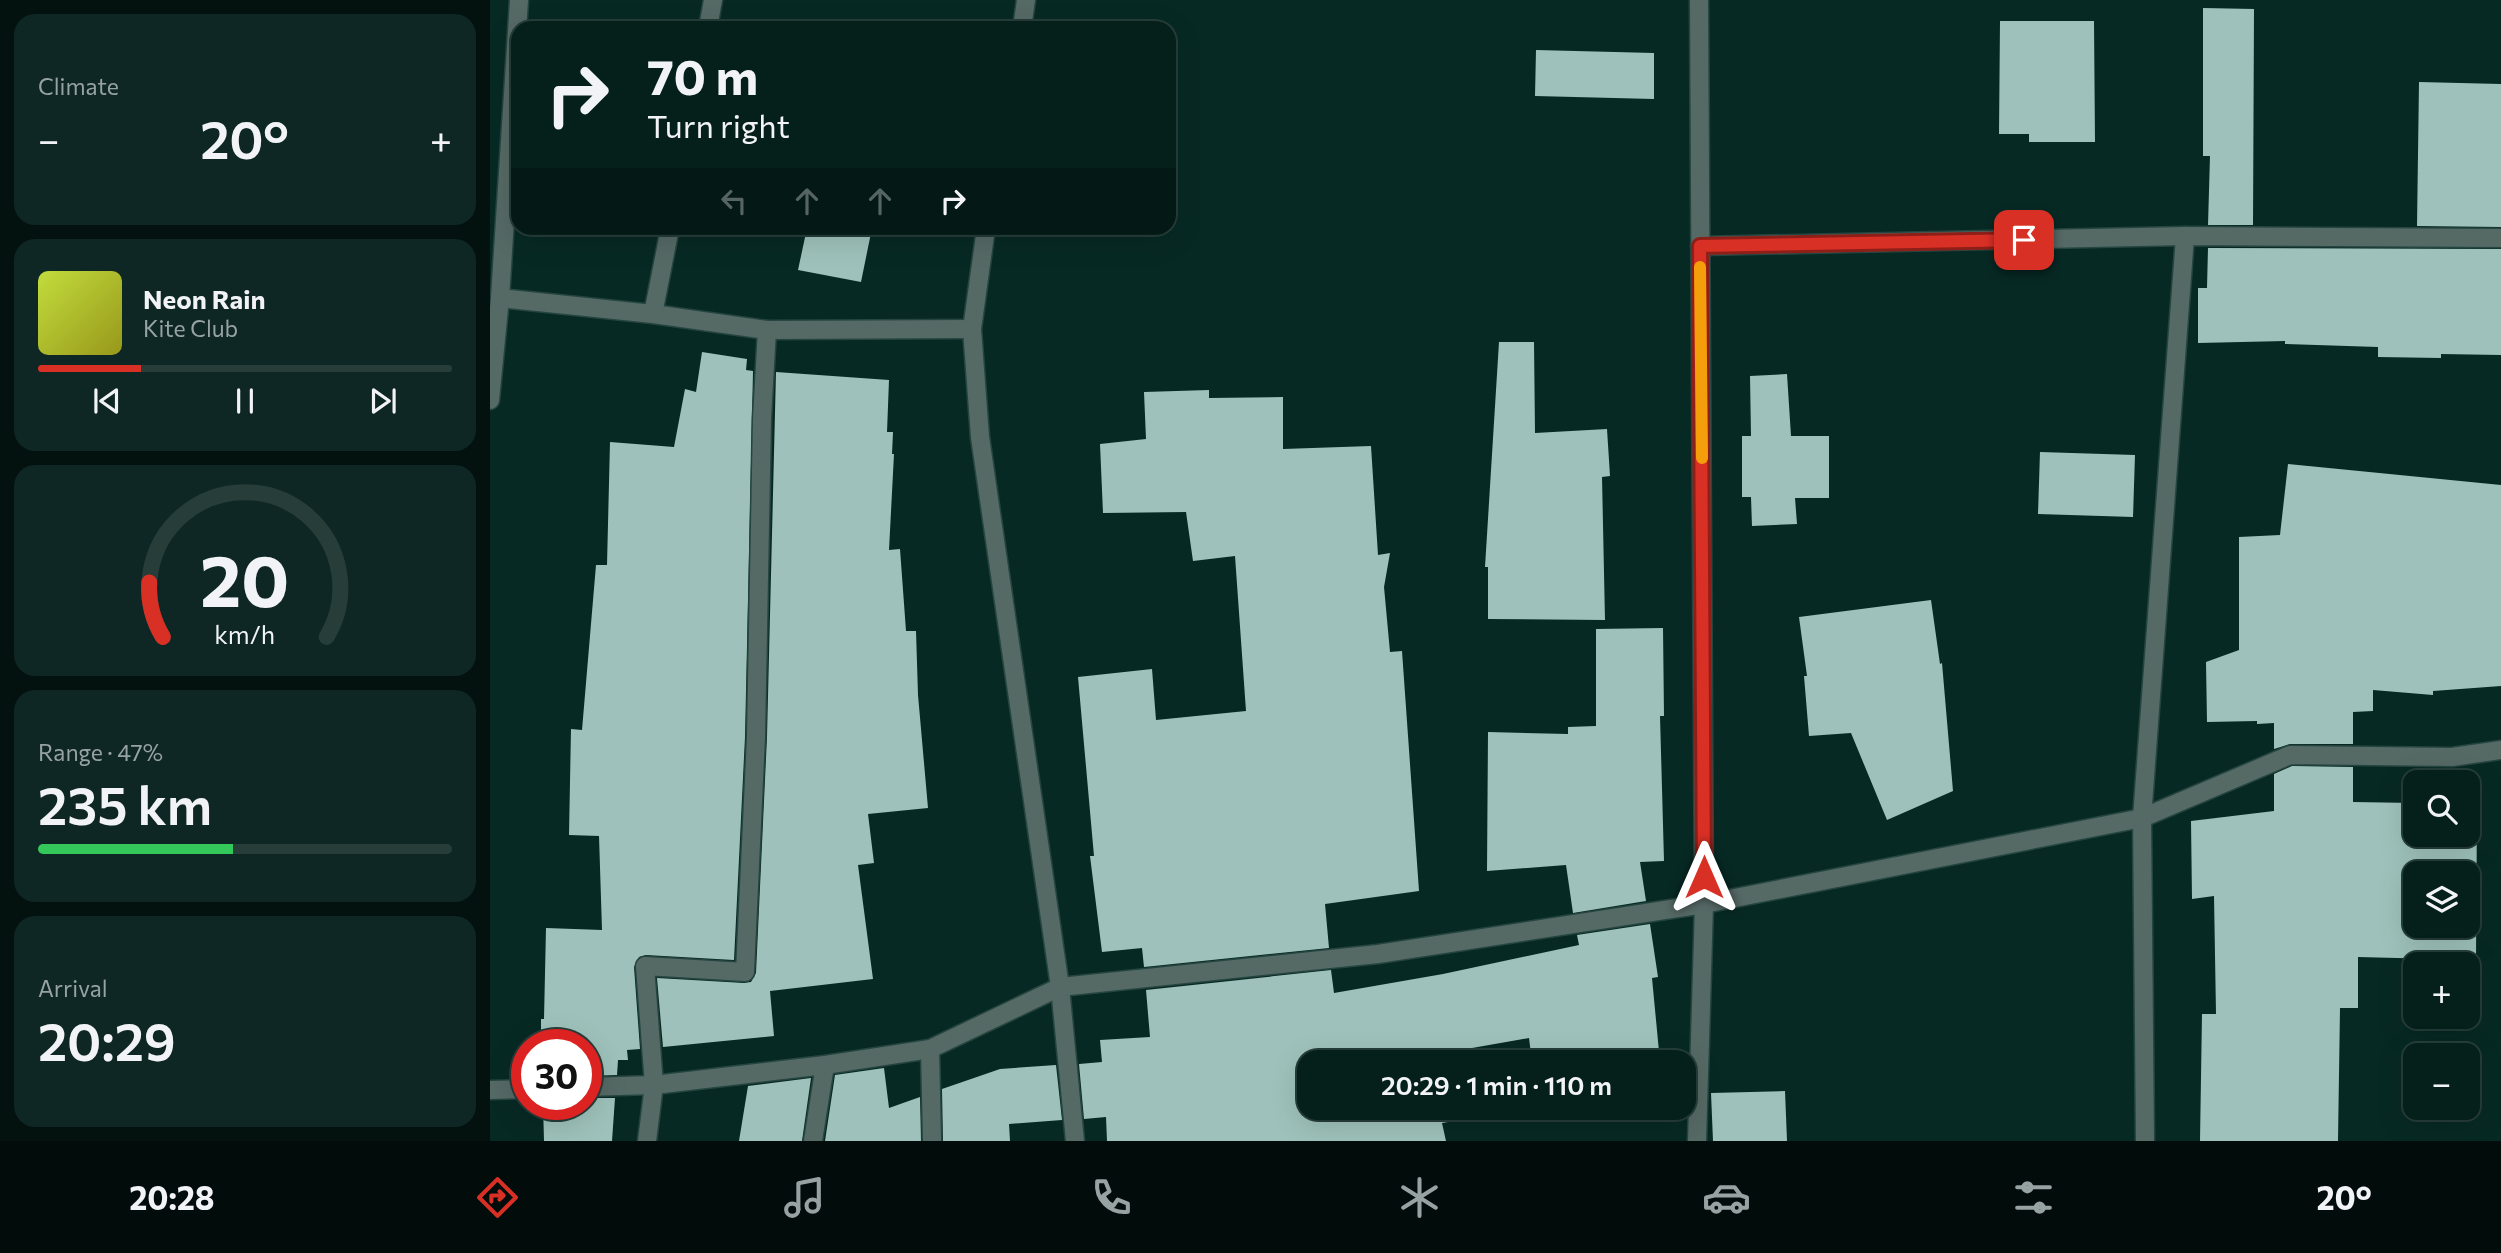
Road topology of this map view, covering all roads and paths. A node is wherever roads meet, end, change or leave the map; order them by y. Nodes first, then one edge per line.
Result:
1 (519, 0) edge
2 (713, 0) edge
3 (1027, 0) edge
4 (1699, 0) edge
5 (518, 21) edge
6 (710, 21) edge
7 (1022, 21) edge
8 (511, 125) edge
9 (669, 235) edge
10 (985, 235) edge
11 (2185, 236) junction
12 (2501, 237) edge
13 (1700, 246) junction
14 (500, 298) junction
15 (653, 314) junction
16 (972, 328) junction
17 (767, 330) junction
18 (490, 400) edge
19 (2501, 750) edge
20 (2142, 818) junction
21 (1704, 904) junction
22 (1059, 988) junction
23 (930, 1049) junction
24 (825, 1065) junction
25 (654, 1085) junction
26 (602, 1087) edge
27 (511, 1089) edge
28 (490, 1090) edge
29 (647, 1141) edge
30 (813, 1141) edge
31 (932, 1141) edge
32 (1076, 1141) edge
33 (1697, 1141) edge
34 (2145, 1141) edge

1 - 5 street
2 - 6 street
3 - 7 street
4 - 13 street
8 - 14 street
9 - 15 street
10 - 16 street
11 - 12 street
11 - 13 street
11 - 20 street
13 - 21 street
14 - 15 street
14 - 18 street
15 - 17 street
16 - 17 street
16 - 22 street
17 - 25 street
19 - 20 street
20 - 21 street
20 - 34 street
21 - 22 street
21 - 33 street
22 - 23 street
22 - 32 street
23 - 24 street
23 - 31 street
24 - 25 street
24 - 30 street
25 - 26 street
25 - 29 street
27 - 28 street

